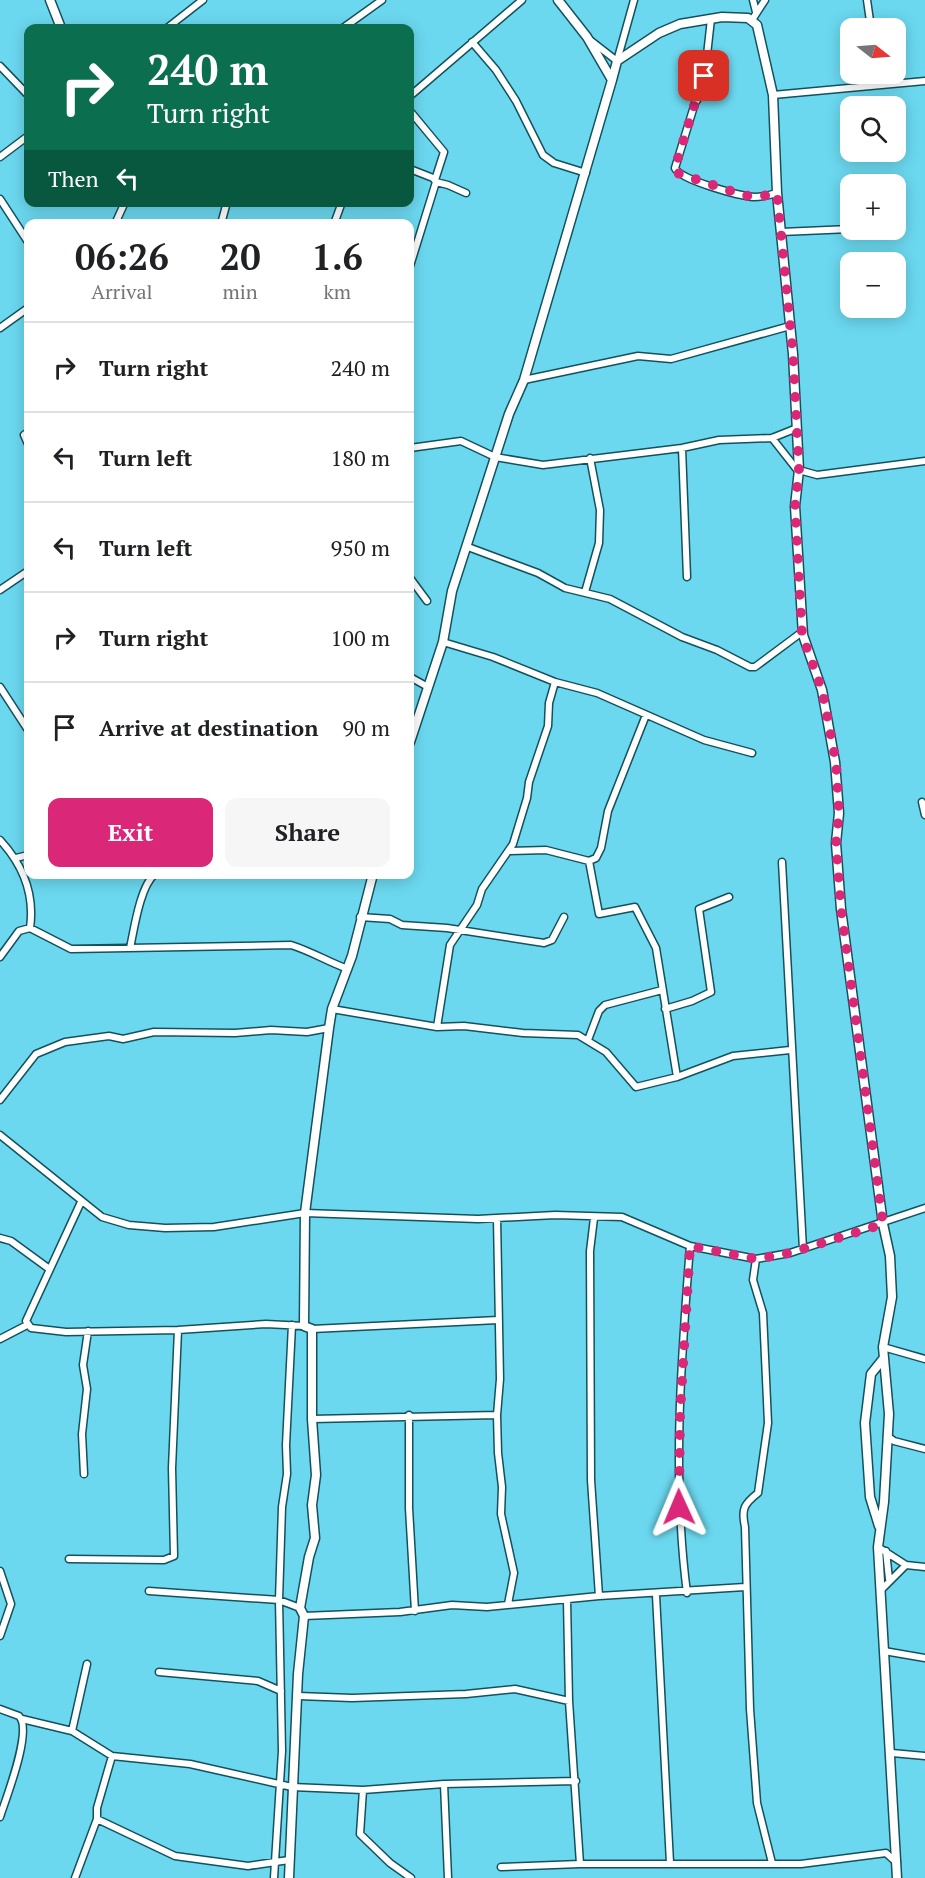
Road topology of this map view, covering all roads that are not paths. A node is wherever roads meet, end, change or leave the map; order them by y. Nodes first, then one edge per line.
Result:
1 (50, 0) edge
2 (203, 0) edge
3 (382, 0) edge
4 (522, 0) edge
5 (558, 0) edge
6 (634, 0) edge
7 (753, 0) edge
8 (765, 0) edge
9 (867, 0) edge
10 (754, 16) junction
11 (870, 18) edge
12 (711, 19) junction
13 (59, 24) edge
14 (172, 24) edge
15 (349, 24) edge
16 (588, 38) junction
17 (472, 42) junction
18 (617, 62) junction
19 (0, 66) edge
20 (612, 80) junction
21 (925, 81) edge
22 (877, 85) joint
23 (24, 91) edge
24 (414, 93) edge
25 (773, 95) junction
26 (414, 116) edge
27 (24, 139) edge
28 (0, 157) edge
29 (414, 171) edge
30 (586, 173) junction
31 (435, 181) junction
32 (466, 193) dead end
33 (777, 194) junction
34 (0, 199) edge
35 (840, 229) edge
36 (781, 232) junction
37 (24, 236) edge
38 (414, 253) edge
39 (24, 311) edge
40 (790, 326) junction
41 (0, 328) edge
42 (524, 380) junction
43 (797, 428) junction
44 (772, 438) junction
45 (414, 447) edge
46 (682, 448) junction
47 (495, 457) junction
48 (590, 458) junction
49 (925, 460) edge
50 (799, 471) junction
51 (468, 547) junction
52 (24, 574) edge
53 (687, 577) dead end
54 (414, 583) edge
55 (0, 590) edge
56 (585, 592) junction
57 (427, 601) dead end
58 (802, 632) junction
59 (443, 642) junction
60 (414, 679) edge
61 (555, 682) junction
62 (0, 687) edge
63 (428, 687) junction
64 (646, 715) junction
65 (24, 724) edge
66 (414, 730) edge
67 (752, 753) dead end
68 (922, 802) dead end
69 (925, 815) edge
70 (0, 840) edge
71 (510, 851) junction
72 (24, 856) edge
73 (16, 858) junction
74 (589, 861) junction
75 (782, 862) dead end
76 (150, 879) edge
77 (371, 879) edge
78 (729, 897) dead end
79 (360, 917) junction
80 (564, 917) dead end
81 (30, 927) junction
82 (461, 930) junction
83 (130, 948) junction
84 (0, 957) edge
85 (348, 969) junction
86 (662, 990) junction
87 (332, 1009) junction
88 (665, 1009) junction
89 (437, 1027) junction
90 (329, 1028) junction
91 (588, 1040) junction
92 (790, 1050) junction
93 (678, 1077) junction
94 (0, 1100) edge
95 (0, 1135) edge
96 (81, 1202) junction
97 (925, 1208) edge
98 (305, 1213) junction
99 (497, 1218) junction
100 (594, 1218) junction
101 (883, 1224) junction
102 (0, 1238) edge
103 (690, 1246) junction
104 (803, 1249) junction
105 (756, 1259) junction
106 (48, 1268) junction
107 (498, 1320) junction
108 (27, 1325) junction
109 (292, 1325) junction
110 (308, 1328) junction
111 (178, 1330) junction
112 (88, 1331) junction
113 (0, 1339) edge
114 (883, 1347) junction
115 (883, 1359) junction
116 (925, 1359) edge
117 (409, 1415) junction
118 (497, 1415) junction
119 (312, 1419) junction
120 (890, 1441) junction
121 (925, 1449) edge
122 (84, 1474) dead end
123 (880, 1530) junction
124 (882, 1549) junction
125 (69, 1559) dead end
126 (906, 1565) junction
127 (925, 1567) edge
128 (0, 1570) edge
129 (889, 1579) junction
130 (745, 1587) junction
131 (149, 1590) dead end
132 (881, 1590) junction
133 (687, 1593) junction
134 (656, 1594) junction
135 (599, 1596) junction
136 (279, 1600) junction
137 (567, 1600) junction
138 (508, 1604) junction
139 (415, 1611) junction
140 (302, 1612) junction
141 (0, 1635) edge
142 (884, 1651) junction
143 (925, 1658) edge
144 (87, 1664) dead end
145 (159, 1672) dead end
146 (281, 1691) junction
147 (298, 1696) junction
148 (569, 1701) junction
149 (0, 1709) edge
150 (22, 1719) junction
151 (72, 1731) junction
152 (892, 1753) junction
153 (112, 1756) junction
154 (925, 1756) edge
155 (576, 1781) junction
156 (444, 1784) junction
157 (278, 1785) junction
158 (292, 1787) junction
159 (363, 1790) junction
160 (3, 1801) edge
161 (0, 1817) edge
162 (97, 1819) junction
163 (896, 1832) junction
164 (886, 1853) junction
165 (289, 1860) junction
166 (670, 1863) junction
167 (772, 1863) junction
168 (897, 1863) junction
169 (274, 1864) junction
170 (580, 1864) junction
171 (501, 1867) dead end
172 (75, 1878) edge
173 (274, 1878) edge
174 (289, 1878) edge
175 (411, 1878) edge
176 (448, 1878) edge
177 (897, 1878) edge

1 - 13 street
2 - 14 street
3 - 15 street
4 - 17 street
5 - 16 street
6 - 18 street
7 - 10 street
8 - 10 street
9 - 11 street
10 - 12 street
10 - 25 street
12 - 18 street
12 - 33 street
16 - 18 street
16 - 20 street
17 - 24 street
17 - 30 street
18 - 20 street
19 - 23 street
20 - 30 street
21 - 22 street
22 - 25 street
25 - 33 street
26 - 31 street
27 - 28 street
29 - 31 street
30 - 42 street
31 - 32 street
31 - 38 street
33 - 36 street
34 - 37 street
35 - 36 street
36 - 40 street
39 - 41 street
40 - 42 street
40 - 43 street
42 - 47 street
43 - 44 street
43 - 50 street
44 - 46 street
44 - 50 street
45 - 47 street
46 - 48 street
46 - 53 street
47 - 48 street
47 - 51 street
48 - 56 street
49 - 50 street
50 - 58 street
51 - 56 street
51 - 59 street
52 - 55 street
54 - 57 street
56 - 58 street
58 - 101 street
59 - 61 street
59 - 63 street
60 - 63 street
61 - 64 street
61 - 71 street
62 - 65 street
63 - 66 street
64 - 67 street
64 - 74 street
68 - 69 street
70 - 73 street
71 - 74 street
71 - 82 street
72 - 73 street
73 - 81 street
74 - 86 street
75 - 92 street
76 - 83 street
77 - 79 street
78 - 88 street
79 - 82 street
79 - 85 street
80 - 82 street
81 - 83 street
81 - 84 street
82 - 89 street
83 - 85 street
85 - 87 street
86 - 88 street
86 - 91 street
87 - 89 street
87 - 90 street
88 - 93 street
89 - 91 street
90 - 94 street
90 - 98 street
91 - 93 street
92 - 93 street
92 - 104 street
95 - 96 street
96 - 98 street
96 - 106 street
97 - 101 street
98 - 99 street
98 - 110 street
99 - 100 street
99 - 107 street
100 - 103 street
100 - 135 street
101 - 104 street
101 - 114 street
102 - 106 street
103 - 105 street
103 - 133 street
104 - 105 street
105 - 130 street
106 - 108 street
107 - 110 street
107 - 118 street
108 - 112 street
108 - 113 street
109 - 110 street
109 - 111 street
109 - 136 street
110 - 119 street
111 - 112 street
111 - 125 street
112 - 122 street
114 - 115 street
114 - 116 street
115 - 120 street
115 - 123 street
117 - 118 street
117 - 119 street
117 - 139 street
118 - 138 street
119 - 140 street
120 - 121 street
120 - 123 street
123 - 124 street
124 - 126 street
124 - 129 street
124 - 132 street
126 - 127 street
126 - 129 street
128 - 141 street
129 - 132 street
130 - 133 street
130 - 167 street
131 - 136 street
132 - 142 street
133 - 134 street
134 - 135 street
134 - 166 street
135 - 137 street
136 - 140 street
136 - 146 street
137 - 138 street
137 - 148 street
138 - 139 street
139 - 140 street
140 - 147 street
142 - 143 street
142 - 152 street
144 - 151 street
145 - 146 street
146 - 157 street
147 - 148 street
147 - 158 street
148 - 155 street
149 - 150 street
150 - 151 street
150 - 160 street
151 - 153 street
152 - 154 street
152 - 163 street
153 - 157 street
153 - 162 street
155 - 156 street
155 - 170 street
156 - 159 street
156 - 176 street
157 - 158 street
157 - 169 street
158 - 159 street
158 - 165 street
159 - 175 street
160 - 161 street
162 - 169 street
162 - 172 street
163 - 164 street
163 - 168 street
164 - 167 street
164 - 168 street
165 - 169 street
165 - 174 street
166 - 167 street
166 - 170 street
168 - 177 street
169 - 173 street
170 - 171 street

